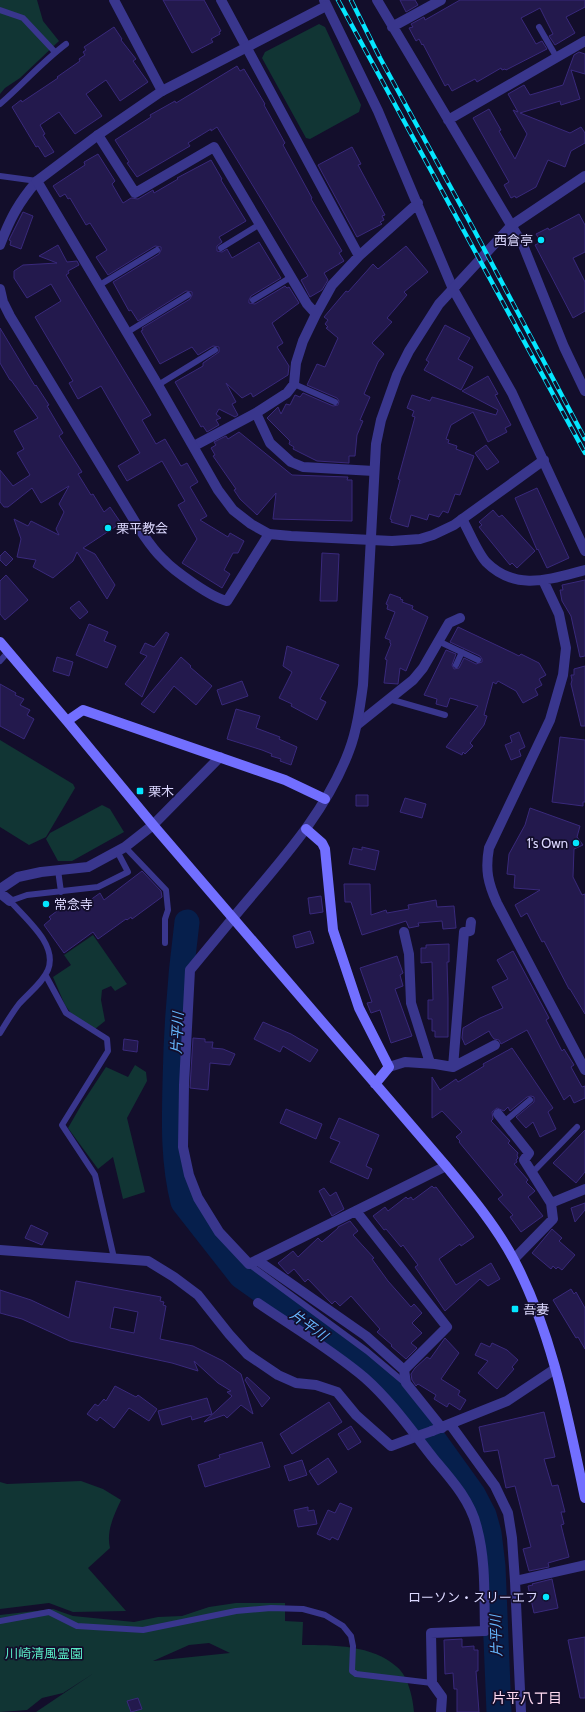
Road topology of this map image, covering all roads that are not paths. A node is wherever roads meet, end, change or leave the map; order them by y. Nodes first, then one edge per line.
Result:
1 (114, 0) edge
2 (221, 0) edge
3 (377, 0) edge
4 (441, 0) edge
5 (325, 3) edge
6 (430, 3) edge
7 (0, 10) edge
8 (539, 26) dead end
9 (392, 27) junction
10 (585, 41) edge
11 (66, 44) dead end
12 (246, 48) junction
13 (55, 52) junction
14 (557, 58) junction
15 (162, 91) junction
16 (0, 104) edge
17 (448, 120) junction
18 (98, 135) junction
19 (0, 176) edge
20 (585, 176) edge
21 (37, 181) junction
22 (418, 204) junction
23 (260, 224) junction
24 (512, 225) junction
25 (0, 245) edge
26 (221, 248) dead end
27 (158, 250) dead end
28 (359, 256) junction
29 (291, 277) junction
30 (98, 286) junction
31 (0, 289) edge
32 (453, 289) junction
33 (188, 295) dead end
34 (253, 300) dead end
35 (2, 303) edge
36 (316, 314) junction
37 (126, 333) junction
38 (214, 350) dead end
39 (294, 384) junction
40 (158, 385) junction
41 (585, 391) edge
42 (335, 402) dead end
43 (256, 413) junction
44 (194, 446) junction
45 (544, 460) junction
46 (374, 471) junction
47 (462, 519) junction
48 (269, 534) junction
49 (371, 540) junction
50 (585, 550) edge
51 (585, 570) edge
52 (543, 580) junction
53 (460, 618) dead end
54 (438, 641) junction
55 (0, 642) edge
56 (8, 652) junction
57 (462, 652) junction
58 (478, 660) dead end
59 (0, 661) edge
60 (456, 665) dead end
61 (389, 699) junction
62 (445, 715) dead end
63 (67, 721) junction
64 (358, 724) junction
65 (220, 757) junction
66 (325, 799) junction
67 (153, 825) junction
68 (306, 829) junction
69 (121, 849) junction
70 (58, 870) junction
71 (0, 889) edge
72 (61, 892) junction
73 (0, 893) edge
74 (10, 902) junction
75 (233, 918) junction
76 (471, 922) dead end
77 (404, 932) dead end
78 (165, 943) dead end
79 (46, 976) junction
80 (0, 1032) edge
81 (495, 1045) dead end
82 (430, 1063) junction
83 (389, 1067) junction
84 (453, 1067) junction
85 (585, 1070) edge
86 (375, 1084) junction
87 (530, 1100) dead end
88 (501, 1118) joint
89 (577, 1127) dead end
90 (446, 1166) junction
91 (532, 1173) junction
92 (585, 1189) edge
93 (551, 1203) junction
94 (356, 1211) junction
95 (0, 1250) edge
96 (114, 1258) junction
97 (514, 1259) junction
98 (253, 1262) junction
99 (258, 1303) dead end
100 (555, 1369) junction
101 (404, 1370) junction
102 (406, 1383) junction
103 (441, 1428) junction
104 (585, 1493) edge
105 (585, 1565) edge
106 (515, 1581) junction
107 (0, 1621) edge
108 (432, 1683) junction
109 (441, 1712) edge
110 (521, 1712) edge

1 - 15 street
2 - 12 street
3 - 9 street
4 - 6 street
5 - 12 street
5 - 22 street
6 - 9 street
7 - 13 lane
8 - 14 lane
9 - 17 street
10 - 14 street
11 - 13 lane
12 - 15 street
12 - 28 street
13 - 16 lane
14 - 17 street
15 - 18 street
17 - 24 street
18 - 21 street
18 - 23 street
19 - 21 lane
20 - 24 street
21 - 25 street
21 - 30 street
22 - 28 street
22 - 32 street
23 - 26 lane
23 - 29 street
24 - 32 street
24 - 41 street
27 - 30 lane
28 - 36 street
29 - 34 lane
29 - 36 street
30 - 37 street
31 - 35 street
32 - 45 street
32 - 46 street
33 - 37 lane
35 - 48 street
36 - 39 street
37 - 40 street
38 - 40 lane
39 - 42 lane
39 - 43 street
40 - 44 street
43 - 44 street
43 - 46 street
44 - 48 street
45 - 47 street
45 - 50 street
46 - 49 street
47 - 49 street
47 - 52 street
48 - 49 street
49 - 64 street
51 - 52 street
52 - 85 street
53 - 54 street
54 - 57 lane
54 - 61 street
55 - 56 main road
56 - 59 lane
56 - 63 main road
57 - 58 lane
57 - 60 lane
61 - 62 lane
61 - 64 street
63 - 65 main road
63 - 67 main road
64 - 66 street
65 - 66 main road
65 - 67 street
66 - 68 street
67 - 69 street
67 - 75 main road
68 - 75 street
68 - 83 main road
69 - 70 street
69 - 72 lane
69 - 78 lane
70 - 71 street
70 - 72 lane
72 - 74 lane
73 - 74 street
74 - 79 lane
75 - 86 main road
75 - 98 street
76 - 84 street
77 - 82 street
79 - 80 lane
79 - 96 lane
81 - 84 street
82 - 83 street
82 - 84 street
83 - 86 main road
86 - 90 main road
87 - 88 lane
88 - 91 street
89 - 91 lane
90 - 94 street
90 - 97 main road
91 - 93 street
92 - 93 street
93 - 97 street
94 - 98 street
94 - 101 street
95 - 96 street
96 - 103 street, bridge
97 - 100 main road
98 - 101 street
98 - 102 lane
99 - 108 street
100 - 103 street
100 - 104 main road
101 - 102 street
102 - 103 street
103 - 106 street
105 - 106 street
106 - 110 street
107 - 108 lane
108 - 109 street

